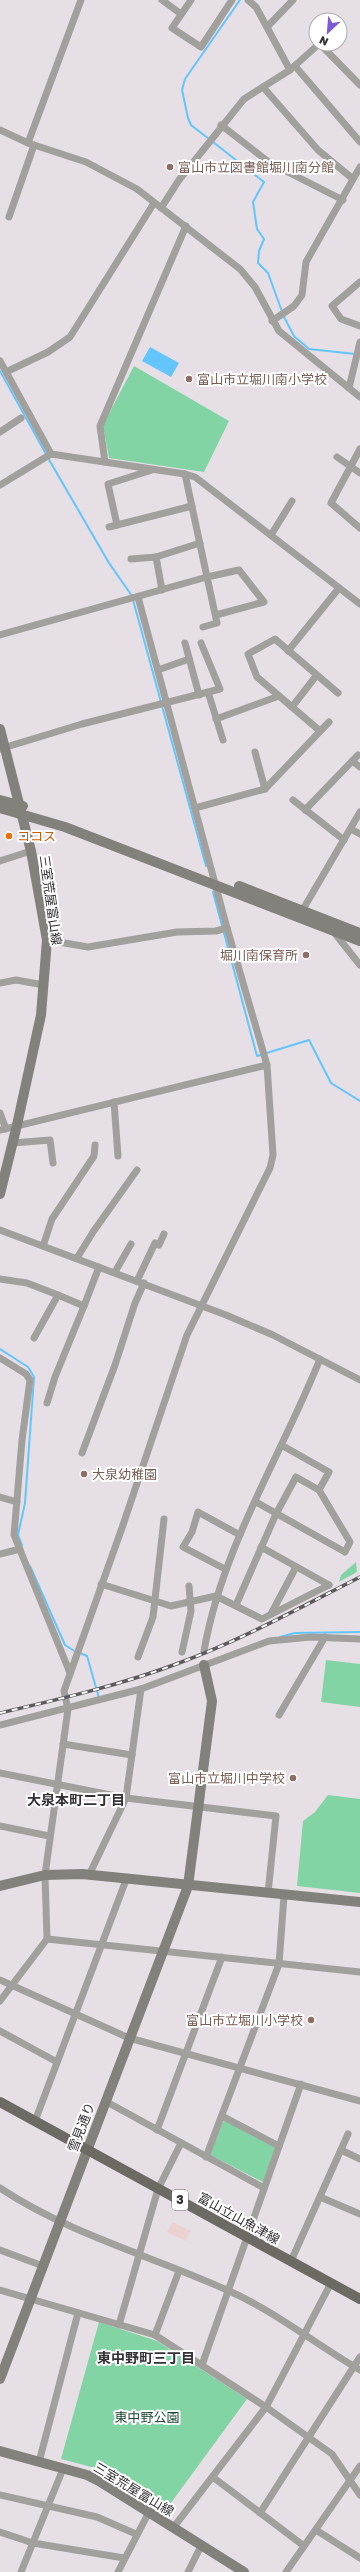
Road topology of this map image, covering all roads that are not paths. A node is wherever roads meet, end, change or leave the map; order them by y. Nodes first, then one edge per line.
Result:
1 (81, 0) edge
2 (162, 0) edge
3 (191, 0) edge
4 (232, 0) edge
5 (248, 0) edge
6 (294, 0) edge
7 (181, 14) junction
8 (268, 26) junction
9 (310, 52) edge
10 (327, 52) edge
11 (292, 68) junction
12 (360, 86) edge
13 (263, 87) junction
14 (221, 125) junction
15 (0, 130) edge
16 (360, 142) edge
17 (31, 144) junction
18 (360, 167) edge
19 (353, 179) junction
20 (343, 200) junction
21 (154, 203) junction
22 (161, 208) junction
23 (9, 217) dead end
24 (186, 226) junction
25 (360, 282) edge
26 (272, 321) junction
27 (360, 326) edge
28 (360, 342) edge
29 (0, 361) edge
30 (6, 372) junction
31 (349, 388) junction
32 (360, 397) edge
33 (21, 418) dead end
34 (0, 432) edge
35 (360, 449) edge
36 (51, 454) junction
37 (338, 457) dead end
38 (105, 462) junction
39 (351, 467) junction
40 (155, 469) junction
41 (360, 473) edge
42 (185, 474) junction
43 (0, 485) edge
44 (292, 501) dead end
45 (192, 506) junction
46 (117, 525) junction
47 (359, 525) edge
48 (109, 527) dead end
49 (271, 535) junction
50 (200, 543) junction
51 (156, 557) junction
52 (131, 559) dead end
53 (207, 577) junction
54 (338, 588) junction
55 (162, 590) junction
56 (138, 597) junction
57 (360, 604) edge
58 (216, 615) junction
59 (203, 627) dead end
60 (0, 634) edge
61 (185, 643) dead end
62 (201, 643) dead end
63 (288, 651) junction
64 (189, 659) junction
65 (158, 670) junction
66 (316, 676) junction
67 (208, 692) junction
68 (338, 693) dead end
69 (199, 695) junction
70 (279, 696) junction
71 (167, 703) junction
72 (292, 707) junction
73 (216, 719) junction
74 (329, 722) dead end
75 (0, 729) edge
76 (320, 731) junction
77 (223, 740) dead end
78 (2, 748) edge
79 (255, 752) dead end
80 (360, 767) edge
81 (265, 789) junction
82 (0, 800) edge
83 (293, 800) dead end
84 (0, 808) edge
85 (195, 808) junction
86 (19, 809) junction
87 (305, 810) junction
88 (360, 812) edge
89 (351, 828) junction
90 (360, 834) edge
91 (344, 840) junction
92 (31, 851) junction
93 (0, 861) edge
94 (214, 881) junction
95 (302, 911) junction
96 (227, 928) junction
97 (333, 931) junction
98 (360, 933) edge
99 (47, 940) junction
100 (360, 941) edge
101 (360, 964) edge
102 (0, 983) edge
103 (44, 985) junction
104 (267, 1065) junction
105 (114, 1102) junction
106 (0, 1113) edge
107 (18, 1125) junction
108 (3, 1129) edge
109 (13, 1143) junction
110 (95, 1145) dead end
111 (118, 1156) dead end
112 (53, 1163) dead end
113 (137, 1170) dead end
114 (0, 1194) edge
115 (0, 1230) edge
116 (164, 1234) dead end
117 (131, 1244) dead end
118 (43, 1246) junction
119 (77, 1258) junction
120 (99, 1267) junction
121 (115, 1272) junction
122 (0, 1279) edge
123 (141, 1282) junction
124 (58, 1295) junction
125 (203, 1305) junction
126 (84, 1306) junction
127 (34, 1338) dead end
128 (0, 1358) edge
129 (320, 1359) junction
130 (360, 1380) edge
131 (47, 1403) dead end
132 (282, 1446) junction
133 (82, 1453) dead end
134 (319, 1490) junction
135 (0, 1498) edge
136 (17, 1502) junction
137 (256, 1502) junction
138 (276, 1514) junction
139 (164, 1520) dead end
140 (240, 1535) junction
141 (261, 1547) junction
142 (20, 1549) junction
143 (0, 1554) edge
144 (296, 1567) junction
145 (224, 1569) junction
146 (101, 1584) junction
147 (189, 1586) dead end
148 (216, 1596) junction
149 (156, 1601) junction
150 (190, 1602) junction
151 (236, 1605) junction
152 (271, 1615) junction
153 (325, 1637) junction
154 (360, 1639) edge
155 (204, 1651) dead end
156 (182, 1652) dead end
157 (138, 1656) dead end
158 (203, 1663) junction
159 (70, 1673) junction
160 (141, 1688) junction
161 (68, 1709) junction
162 (279, 1715) dead end
163 (0, 1725) edge
164 (63, 1744) junction
165 (132, 1755) junction
166 (0, 1773) edge
167 (56, 1785) junction
168 (126, 1798) junction
169 (198, 1808) junction
170 (0, 1826) edge
171 (49, 1836) junction
172 (45, 1875) junction
173 (89, 1875) junction
174 (126, 1880) junction
175 (0, 1886) edge
176 (188, 1886) junction
177 (268, 1893) junction
178 (284, 1896) junction
179 (360, 1902) edge
180 (47, 1938) junction
181 (102, 1944) junction
182 (164, 1950) junction
183 (222, 1957) junction
184 (279, 1964) junction
185 (360, 1972) edge
186 (0, 1980) edge
187 (12, 1985) junction
188 (0, 2001) edge
189 (76, 2014) junction
190 (0, 2031) edge
191 (129, 2038) junction
192 (186, 2054) junction
193 (58, 2062) junction
194 (240, 2069) junction
195 (301, 2084) junction
196 (105, 2101) junction
197 (360, 2101) edge
198 (0, 2102) edge
199 (222, 2116) junction
200 (35, 2121) junction
201 (157, 2130) junction
202 (348, 2134) dead end
203 (181, 2143) junction
204 (279, 2146) junction
205 (86, 2150) junction
206 (341, 2150) junction
207 (206, 2157) junction
208 (360, 2159) edge
209 (264, 2188) junction
210 (158, 2189) junction
211 (1, 2191) edge
212 (320, 2197) junction
213 (360, 2214) edge
214 (60, 2220) junction
215 (247, 2236) junction
216 (0, 2250) edge
217 (139, 2255) junction
218 (291, 2261) junction
219 (43, 2266) junction
220 (179, 2270) junction
221 (331, 2283) junction
222 (0, 2290) edge
223 (228, 2290) junction
224 (30, 2299) junction
225 (360, 2299) edge
226 (78, 2313) junction
227 (119, 2325) junction
228 (304, 2332) junction
229 (155, 2335) junction
230 (360, 2357) edge
231 (202, 2365) junction
232 (357, 2368) edge
233 (0, 2379) edge
234 (266, 2407) junction
235 (308, 2438) junction
236 (0, 2451) edge
237 (39, 2462) junction
238 (360, 2466) edge
239 (63, 2468) junction
240 (214, 2478) junction
241 (349, 2482) junction
242 (0, 2495) edge
243 (360, 2495) edge
244 (48, 2506) junction
245 (149, 2512) junction
246 (260, 2513) junction
247 (173, 2528) junction
248 (316, 2530) junction
249 (0, 2532) edge
250 (136, 2534) junction
251 (32, 2543) junction
252 (201, 2546) junction
253 (304, 2546) junction
254 (124, 2558) junction
255 (360, 2558) edge
256 (21, 2572) edge
257 (118, 2572) edge
258 (188, 2572) edge
259 (244, 2572) edge
260 (286, 2572) edge

1 - 17 street
2 - 7 street
3 - 7 street
4 - 7 street
5 - 8 street
6 - 8 street
8 - 11 street
9 - 11 street
10 - 12 street
11 - 13 street
11 - 16 street
13 - 14 street
13 - 19 street
14 - 20 street
14 - 22 street
15 - 17 street
17 - 21 street
17 - 23 street
18 - 19 street
19 - 20 street
20 - 26 street
21 - 22 street
21 - 30 street
22 - 24 street
24 - 26 street
24 - 38 street
25 - 27 street
26 - 31 street
28 - 31 street
29 - 30 street
30 - 36 street
31 - 32 street
33 - 34 street
35 - 39 street
36 - 38 street
36 - 43 street
37 - 39 street
38 - 40 street
39 - 41 street
39 - 47 street
40 - 42 street
40 - 46 street
42 - 45 street
42 - 49 street
44 - 49 street
45 - 46 street
45 - 50 street
46 - 48 street
49 - 54 street
50 - 51 street
50 - 53 street
51 - 52 street
51 - 55 street
53 - 55 street
53 - 58 street
53 - 58 street
54 - 57 street
54 - 63 street
55 - 56 street
56 - 60 street
56 - 65 street
58 - 59 street
61 - 64 street
62 - 67 street
63 - 66 street
63 - 70 street
64 - 65 street
64 - 69 street
65 - 71 street
66 - 68 street
66 - 72 street
67 - 69 street
67 - 73 street
69 - 71 street
70 - 72 street
70 - 73 street
71 - 78 street
71 - 85 street
72 - 76 street
73 - 77 street
74 - 76 street
75 - 78 street, 三室荒屋富山線
76 - 81 street
78 - 86 street, 三室荒屋富山線
79 - 81 street
80 - 87 street
81 - 85 street
82 - 86 street
83 - 87 street
84 - 86 street
85 - 94 street
86 - 92 street, 三室荒屋富山線
86 - 94 street
87 - 91 street
88 - 89 street
89 - 90 street
89 - 91 street
91 - 95 street
92 - 93 street
92 - 99 street, 三室荒屋富山線
94 - 95 street
94 - 96 street
94 - 97 street
95 - 98 street
96 - 99 street
96 - 104 street
97 - 100 street
97 - 101 street
99 - 103 street, 三室荒屋富山線
102 - 103 street
103 - 107 street, 三室荒屋富山線
104 - 105 street
104 - 125 street
105 - 107 street
105 - 111 street
106 - 108 street
107 - 108 street
107 - 109 street, 三室荒屋富山線
109 - 112 street
109 - 114 street, 三室荒屋富山線
110 - 118 street
113 - 119 street
115 - 118 street
116 - 123 street
117 - 121 street
118 - 119 street
119 - 120 street
120 - 121 street
120 - 126 street
121 - 123 street
122 - 124 street
123 - 125 street
123 - 133 street
124 - 126 street
124 - 127 street
125 - 129 street
125 - 146 street
126 - 131 street
128 - 136 street
129 - 130 street
129 - 132 street
132 - 134 street
132 - 137 street
134 - 138 street
134 - 138 street
135 - 136 street
136 - 142 street
137 - 138 street
137 - 140 street
138 - 141 street
139 - 149 street
140 - 145 street
140 - 145 street
141 - 144 street
141 - 151 street
142 - 143 street
142 - 159 street
144 - 152 street
144 - 152 street
145 - 148 street
146 - 149 street
146 - 159 street
147 - 150 street
148 - 150 street
148 - 151 street
148 - 155 street
149 - 150 street
149 - 157 street
150 - 156 street
151 - 152 street
153 - 154 street
153 - 158 street
153 - 162 street
158 - 160 street
158 - 169 street, 雪見通り
159 - 161 street
160 - 161 street
160 - 165 street
161 - 163 street
161 - 164 street
164 - 165 street
164 - 167 street
165 - 168 street
166 - 167 street
167 - 168 street
167 - 171 street
168 - 169 street
168 - 173 street
169 - 176 street, 雪見通り
169 - 177 street
170 - 171 street
171 - 172 street
172 - 173 street
172 - 175 street
172 - 180 street
173 - 174 street
174 - 176 street
174 - 181 street
176 - 177 street
176 - 182 street, 雪見通り
177 - 178 street
178 - 179 street
178 - 184 street
180 - 181 street
180 - 187 street
181 - 182 street
181 - 189 street
182 - 183 street
182 - 191 street, 雪見通り
183 - 184 street
183 - 192 street
184 - 185 street
184 - 194 street
186 - 187 street
187 - 188 street
187 - 189 street
189 - 191 street
189 - 193 street
190 - 193 street
191 - 192 street
191 - 196 street, 雪見通り
192 - 194 street
192 - 201 street
193 - 200 street
194 - 195 street
194 - 199 street
195 - 197 street
195 - 204 street
196 - 201 street
196 - 205 street, 雪見通り
198 - 200 main road, 富山立山魚津線 / 3
199 - 204 street
199 - 207 street
200 - 205 main road, 富山立山魚津線 / 3
201 - 203 street
202 - 206 street
203 - 207 street
203 - 210 street
204 - 209 street
205 - 210 main road, 富山立山魚津線 / 3
205 - 214 street, 雪見通り
206 - 208 street
206 - 212 street
207 - 209 street
209 - 215 street
210 - 215 main road, 富山立山魚津線 / 3
210 - 217 street
211 - 214 street
212 - 213 street
212 - 218 street
214 - 217 street
214 - 219 street, 雪見通り
215 - 218 main road, 富山立山魚津線 / 3
215 - 223 street
216 - 219 street
217 - 220 street
217 - 227 street
218 - 221 main road, 富山立山魚津線 / 3
219 - 224 street, 雪見通り
220 - 223 street
220 - 229 street
221 - 225 main road, 富山立山魚津線 / 3
221 - 228 street
222 - 224 street
223 - 228 street
223 - 231 street
224 - 226 street
224 - 233 street, 雪見通り
226 - 227 street
226 - 237 street
227 - 229 street
228 - 232 street
228 - 234 street
229 - 231 street
230 - 232 street
231 - 234 street
232 - 235 street
234 - 235 street
234 - 240 street
235 - 241 street
235 - 246 street
236 - 237 street, 三室荒屋富山線
237 - 239 street, 三室荒屋富山線
238 - 241 street
239 - 244 street
239 - 245 street, 三室荒屋富山線
240 - 246 street
240 - 247 street
241 - 243 street
241 - 248 street
242 - 244 street
244 - 250 street
244 - 251 street
245 - 247 street, 三室荒屋富山線
245 - 250 street
246 - 253 street
247 - 252 street, 三室荒屋富山線
248 - 253 street
248 - 255 street
249 - 251 street
250 - 254 street
251 - 254 street
251 - 256 street
252 - 258 street
252 - 259 street, 三室荒屋富山線
253 - 260 street
254 - 257 street

